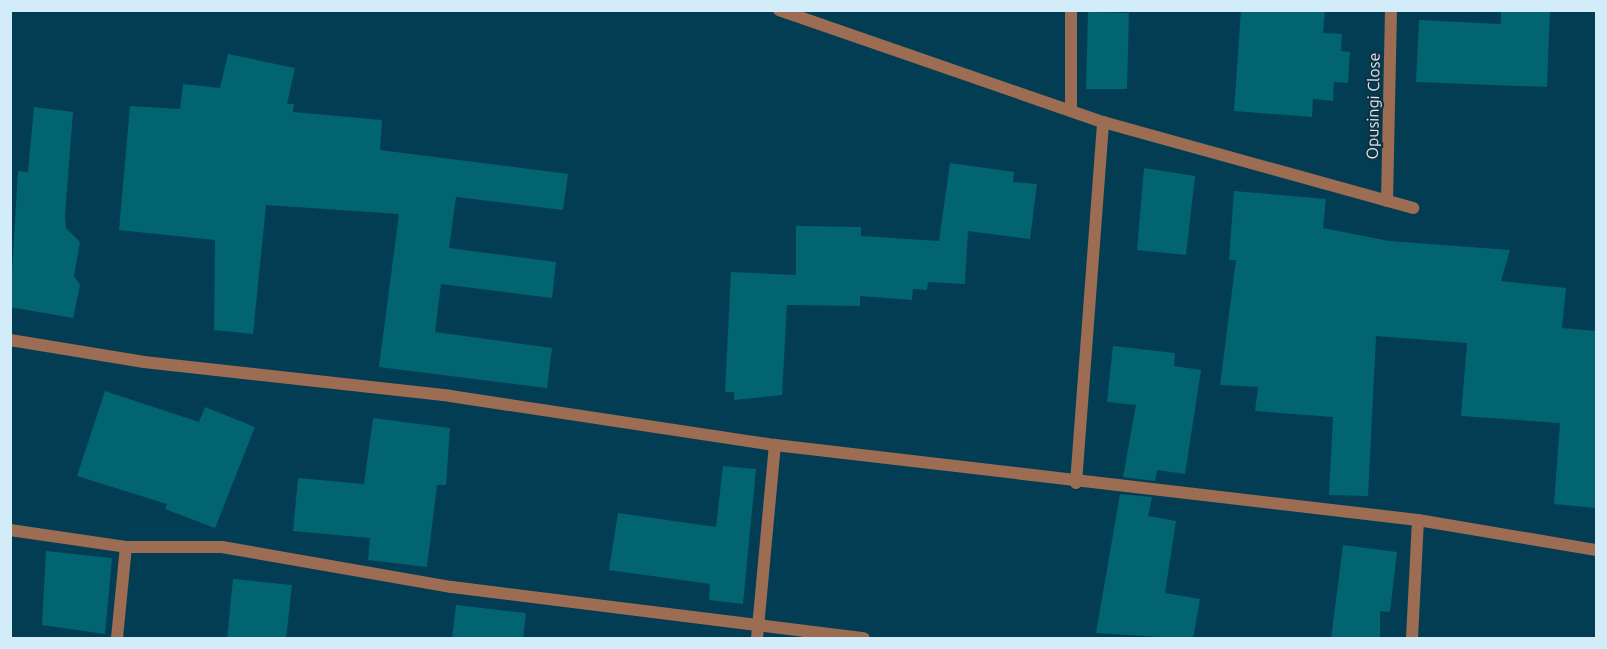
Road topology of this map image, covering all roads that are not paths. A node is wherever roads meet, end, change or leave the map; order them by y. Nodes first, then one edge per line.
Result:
1 (780, 10) edge
2 (1071, 10) edge
3 (1391, 10) edge
4 (1071, 110) junction
5 (1103, 122) junction
6 (1388, 201) junction
7 (1413, 208) dead end
8 (10, 340) edge
9 (775, 445) junction
10 (1076, 483) junction
11 (1418, 520) junction
12 (10, 530) edge
13 (126, 547) junction
14 (1596, 550) edge
15 (758, 623) junction
16 (117, 639) edge
17 (757, 639) edge
18 (864, 639) edge
19 (1412, 639) edge

1 - 4 street
2 - 4 street
3 - 6 street, Opusingi Close
4 - 5 street
5 - 6 street
5 - 10 street
6 - 7 street
8 - 9 street
9 - 10 street
9 - 15 street
10 - 11 street
11 - 14 street
11 - 19 street
12 - 13 street
13 - 15 street
13 - 16 street
15 - 17 street
15 - 18 street

